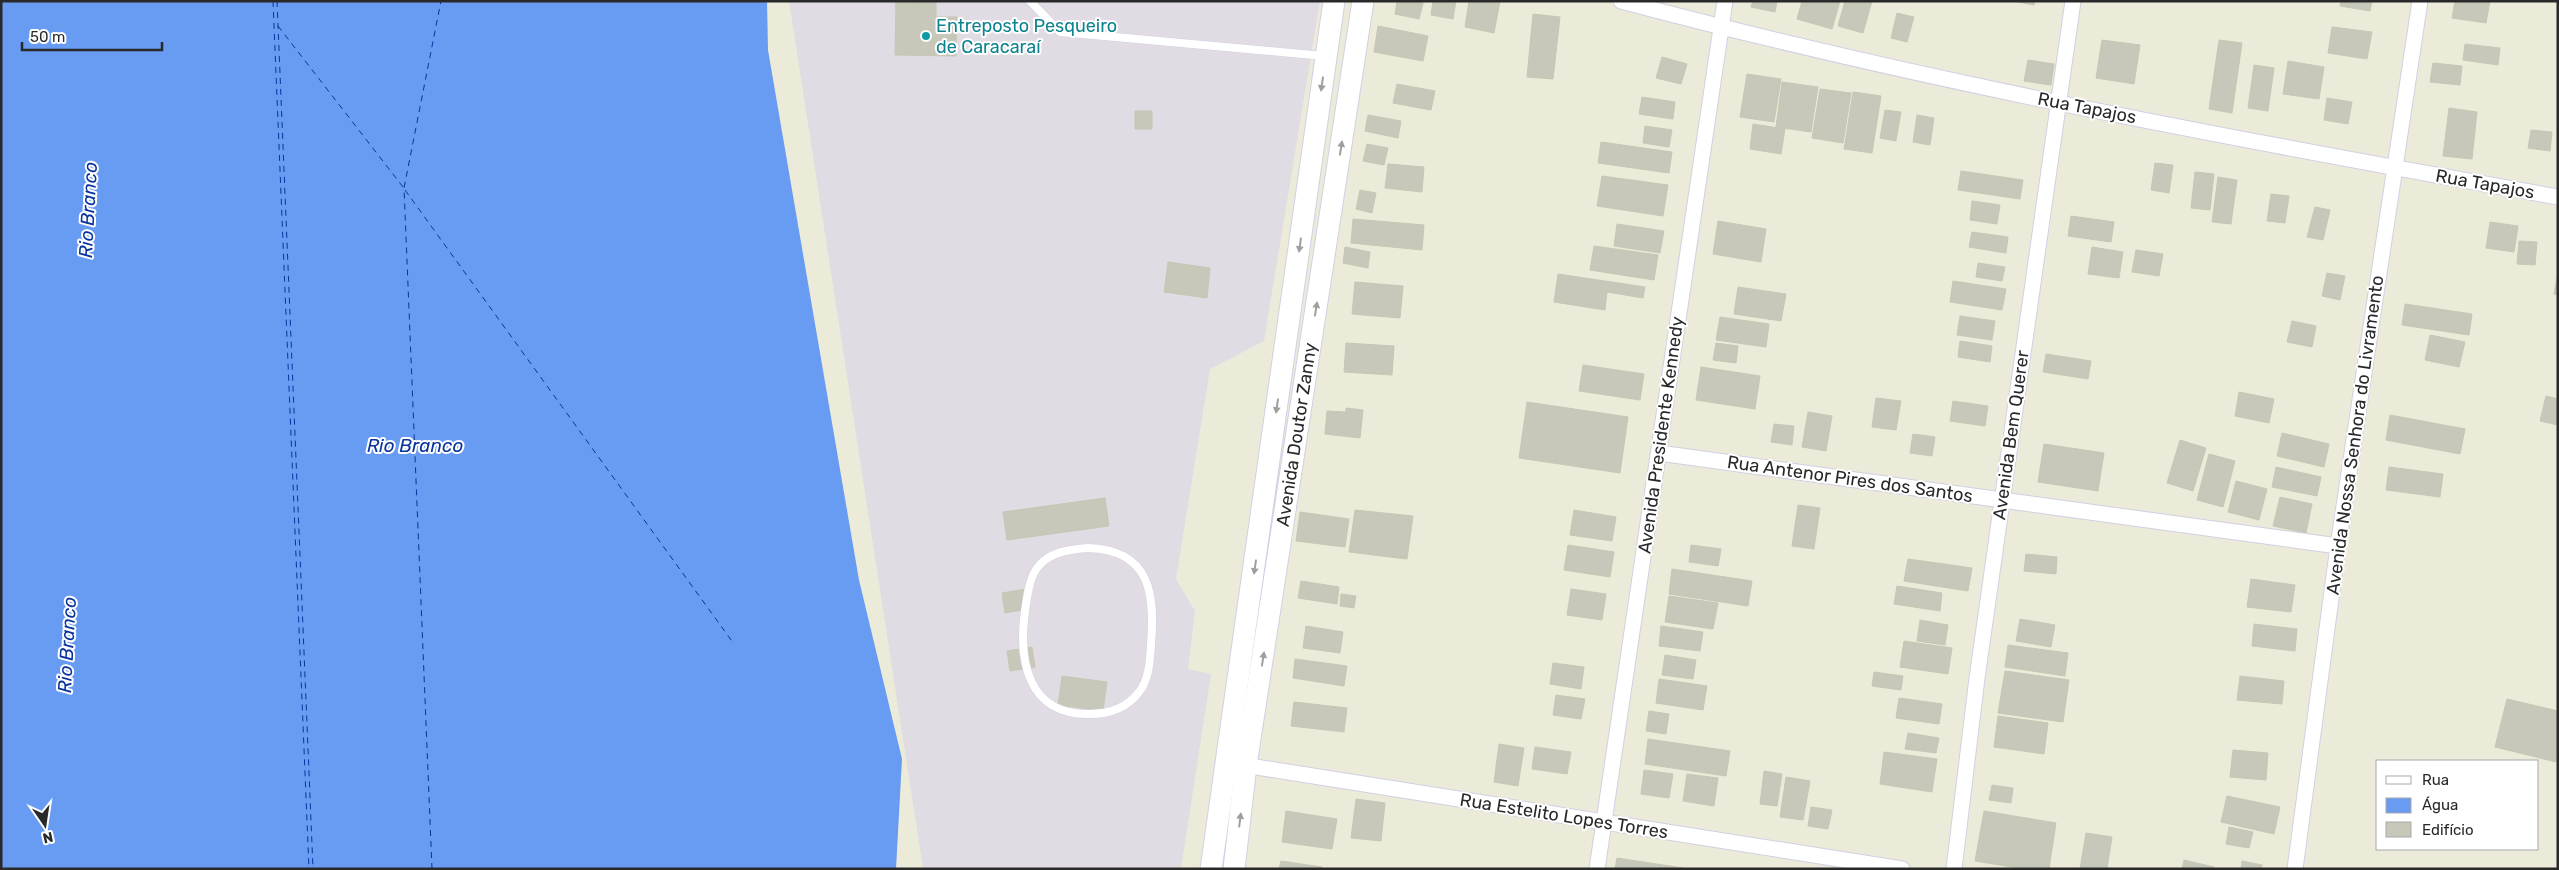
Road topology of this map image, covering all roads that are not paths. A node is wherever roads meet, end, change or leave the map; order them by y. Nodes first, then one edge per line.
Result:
1 (1030, 1) edge
2 (1334, 1) edge
3 (1363, 1) edge
4 (1621, 1) edge
5 (1726, 1) edge
6 (2073, 1) edge
7 (2420, 1) edge
8 (1722, 28) junction
9 (1326, 56) junction
10 (2057, 103) junction
11 (2395, 168) junction
12 (2558, 197) edge
13 (1659, 453) junction
14 (2002, 500) junction
15 (2338, 546) junction
16 (1154, 612) joint
17 (1236, 764) junction
18 (1604, 822) junction
19 (1211, 869) edge
20 (1234, 869) edge
21 (1597, 869) edge
22 (1902, 869) edge
23 (1954, 869) edge
24 (2295, 869) edge

1 - 9 lane
2 - 9 street, Avenida Doutor Zanny
17 -> 3 street, Avenida Doutor Zanny
4 - 8 street, Rua Tapajos
5 - 8 street, Avenida Presidente Kennedy
6 - 10 street, Avenida Bem Querer
7 - 11 street, Avenida Nossa Senhora do Livramento
8 - 10 street, Rua Tapajos
8 - 13 street, Avenida Presidente Kennedy
9 -> 17 street, Avenida Doutor Zanny
10 - 11 street, Rua Tapajos
10 - 14 street, Avenida Bem Querer
11 - 12 street, Rua Tapajos
11 - 15 street, Avenida Nossa Senhora do Livramento
13 - 14 street, Rua Antenor Pires dos Santos
13 - 18 street, Avenida Presidente Kennedy
14 - 15 street, Rua Antenor Pires dos Santos
14 - 23 street, Avenida Bem Querer
15 - 24 street, Avenida Nossa Senhora do Livramento
16 - 16 lane
17 - 18 street, Rua Estelito Lopes Torres
17 - 19 street, Avenida Doutor Zanny
20 -> 17 street, Avenida Doutor Zanny
18 - 21 street, Avenida Presidente Kennedy
18 - 22 street, Rua Estelito Lopes Torres

